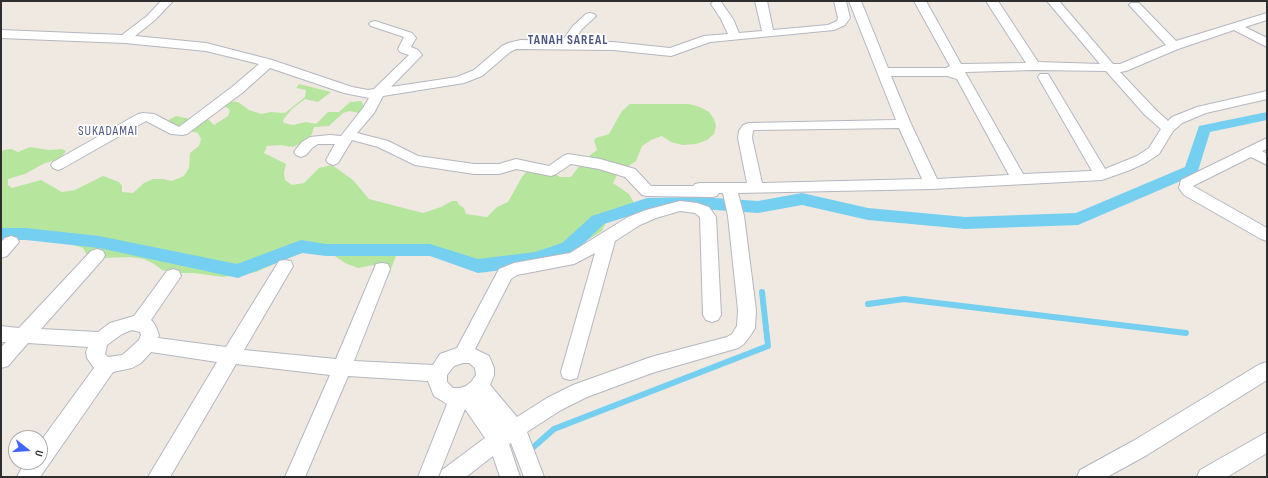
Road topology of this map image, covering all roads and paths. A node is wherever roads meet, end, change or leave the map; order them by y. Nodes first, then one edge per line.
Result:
1 (167, 1) edge
2 (761, 1) edge
3 (840, 1) edge
4 (855, 1) edge
5 (920, 1) edge
6 (992, 1) edge
7 (1053, 1) edge
8 (717, 4) dead end
9 (1135, 5) dead end
10 (590, 16) dead end
11 (1267, 16) edge
12 (375, 24) dead end
13 (1237, 27) junction
14 (768, 33) junction
15 (1, 34) edge
16 (735, 37) junction
17 (125, 39) junction
18 (1267, 43) edge
19 (566, 45) junction
20 (1174, 46) junction
21 (268, 63) junction
22 (1034, 66) junction
23 (1108, 66) junction
24 (883, 72) junction
25 (956, 72) junction
26 (1119, 72) junction
27 (1044, 77) junction
28 (379, 92) junction
29 (1267, 95) edge
30 (904, 124) junction
31 (1168, 128) junction
32 (347, 138) junction
33 (1267, 143) edge
34 (1251, 151) junction
35 (301, 152) dead end
36 (333, 160) dead end
37 (1267, 160) edge
38 (58, 165) dead end
39 (1102, 175) junction
40 (1018, 178) junction
41 (932, 184) junction
42 (700, 188) dead end
43 (756, 188) junction
44 (730, 191) junction
45 (1267, 235) edge
46 (608, 236) junction
47 (97, 255) dead end
48 (285, 266) dead end
49 (382, 269) dead end
50 (174, 276) dead end
51 (712, 315) dead end
52 (139, 323) junction
53 (1, 334) edge
54 (23, 334) junction
55 (101, 340) junction
56 (147, 344) junction
57 (462, 355) junction
58 (230, 356) junction
59 (1, 360) edge
60 (107, 365) junction
61 (342, 368) junction
62 (1267, 370) edge
63 (570, 372) dead end
64 (438, 373) junction
65 (468, 393) junction
66 (516, 430) junction
67 (498, 440) junction
68 (1267, 442) edge
69 (48, 448) edge
70 (158, 477) edge
71 (295, 477) edge
72 (428, 477) edge
73 (449, 477) edge
74 (510, 477) edge
75 (534, 477) edge
76 (1087, 477) edge
77 (1207, 477) edge

1 - 17 street
2 - 14 street
3 - 14 street
4 - 24 street
5 - 25 street
6 - 22 street
7 - 23 street
8 - 16 street
9 - 20 street
10 - 19 street
11 - 13 street
12 - 28 street
13 - 18 street
13 - 20 street
14 - 16 street
15 - 17 street
16 - 19 street
17 - 21 street
19 - 28 street
20 - 26 street
21 - 28 street
21 - 38 street
22 - 23 street
22 - 25 street
23 - 26 street
24 - 25 street
24 - 30 street
25 - 27 street
25 - 40 street
26 - 27 street
26 - 31 street
27 - 39 street
28 - 32 street
29 - 31 street
30 - 41 street
30 - 43 street
31 - 39 street
32 - 35 street
32 - 36 street
32 - 44 street
33 - 34 street
34 - 37 street
34 - 45 street
39 - 40 street
40 - 41 street
41 - 43 street
42 - 44 street
43 - 44 street
44 - 66 street
46 - 51 street
46 - 57 street
46 - 63 street
47 - 54 street
48 - 58 street
49 - 61 street
50 - 52 street
52 - 55 street
52 - 56 street
53 - 54 street
54 - 55 street
54 - 59 street
55 - 60 street
56 - 58 street
56 - 60 street
57 - 64 street
57 - 65 street
58 - 61 street
58 - 70 street
60 - 69 street
61 - 64 street
61 - 71 street
62 - 76 street
64 - 65 street
65 - 66 street
65 - 67 street
65 - 72 street
66 - 67 street
66 - 75 street
67 - 73 street
67 - 74 street
68 - 77 street

